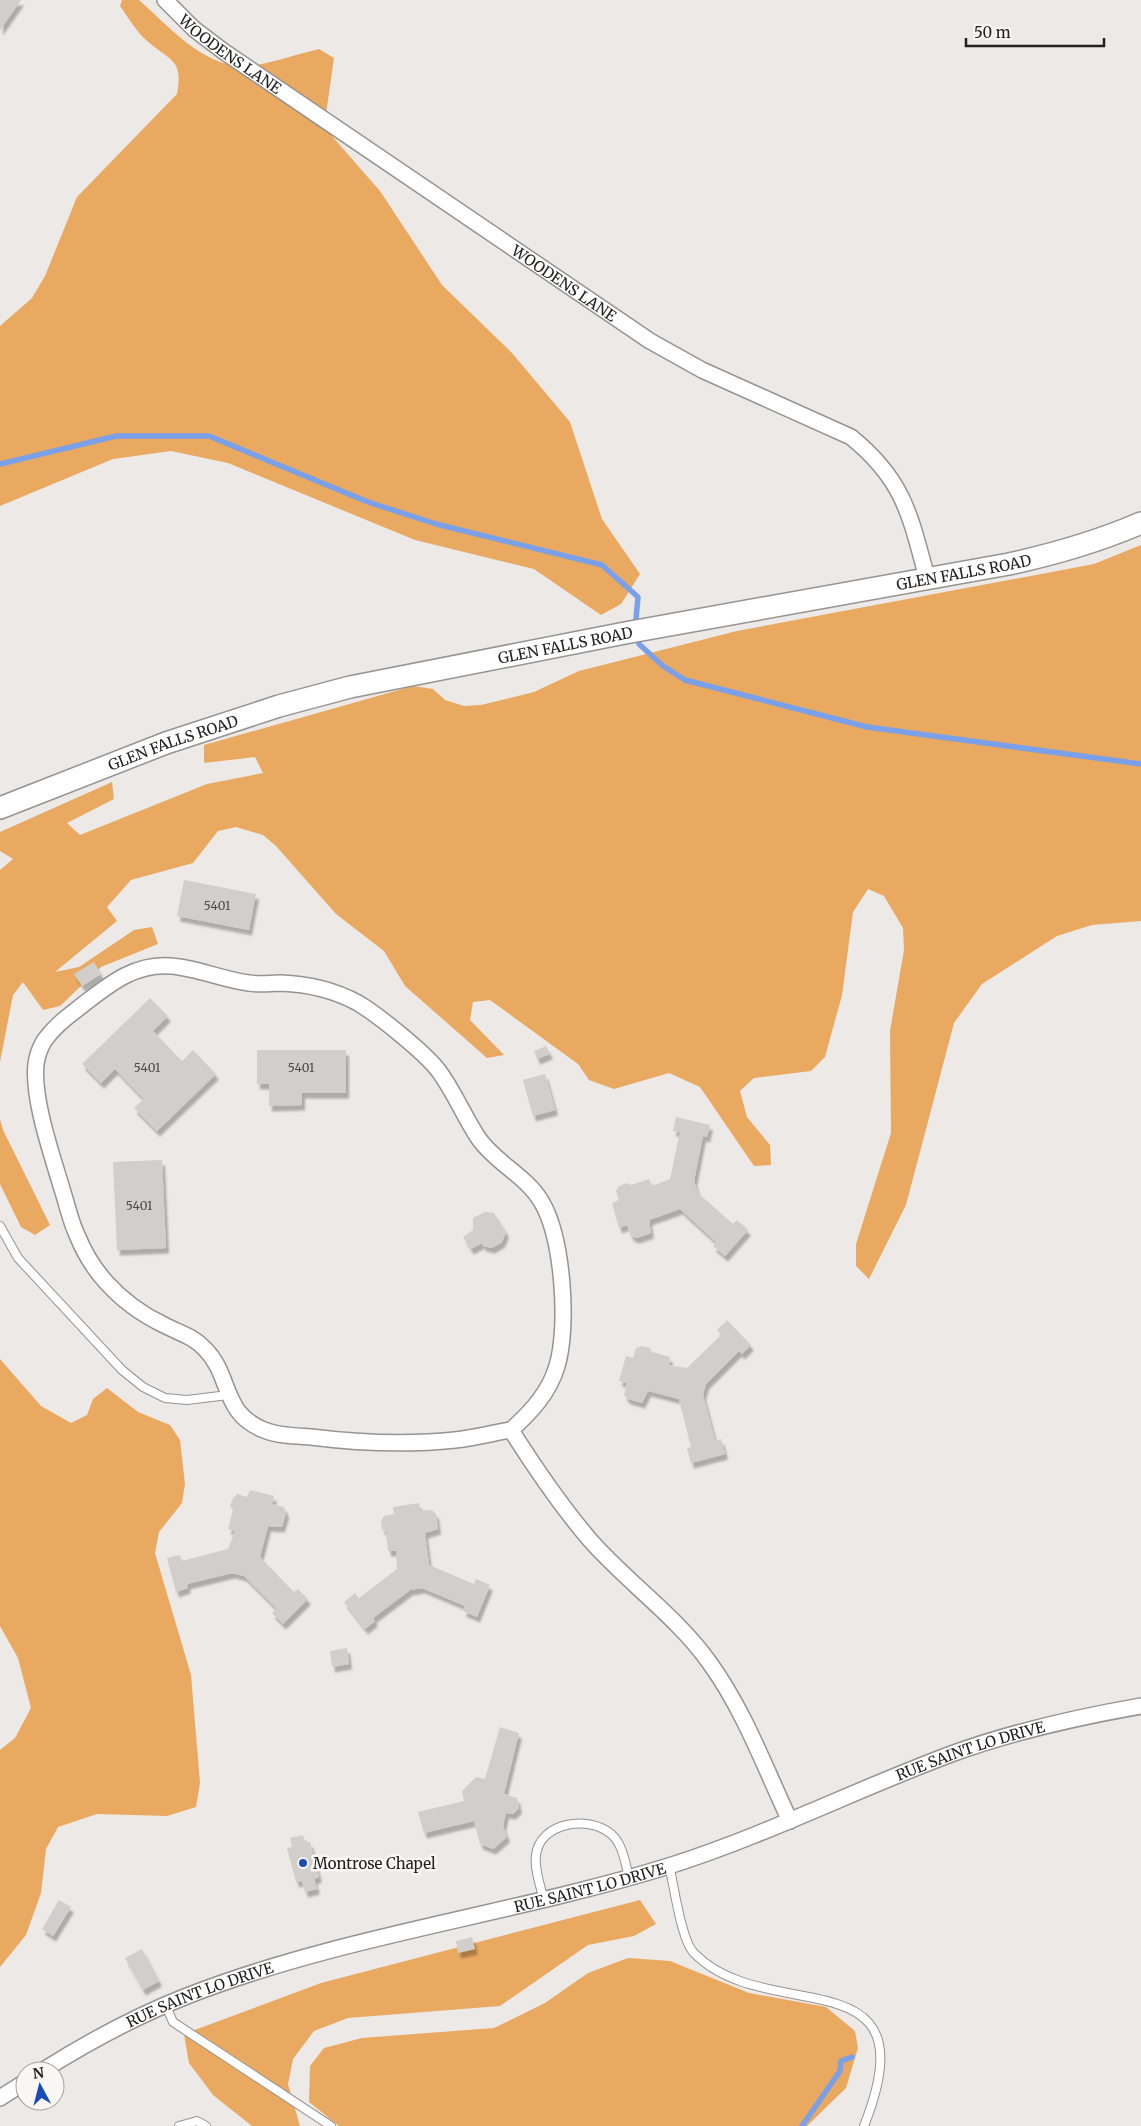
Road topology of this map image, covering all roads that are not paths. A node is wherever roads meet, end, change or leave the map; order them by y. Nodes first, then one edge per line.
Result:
1 (165, 0) edge
2 (1141, 523) edge
3 (927, 578) junction
4 (0, 808) edge
5 (0, 1226) edge
6 (228, 1396) junction
7 (511, 1430) junction
8 (1141, 1706) edge
9 (790, 1821) junction
10 (669, 1866) junction
11 (629, 1876) junction
12 (544, 1901) junction
13 (166, 2006) junction
14 (60, 2061) edge
15 (15, 2088) edge
16 (0, 2098) edge
17 (178, 2126) edge
18 (206, 2126) edge
19 (331, 2126) edge
20 (864, 2126) edge

1 - 3 street, WOODENS LANE
2 - 3 street, GLEN FALLS ROAD
3 - 4 street, GLEN FALLS ROAD
5 - 6 lane
6 - 7 street
6 - 7 street
7 - 9 street
8 - 9 street, RUE SAINT LO DRIVE
9 - 10 street, RUE SAINT LO DRIVE
10 - 11 street, RUE SAINT LO DRIVE
10 - 20 lane
11 - 12 street, RUE SAINT LO DRIVE
11 - 12 lane
12 - 13 street, RUE SAINT LO DRIVE
13 - 14 street, RUE SAINT LO DRIVE
13 - 19 lane
15 - 16 street
17 - 18 lane

